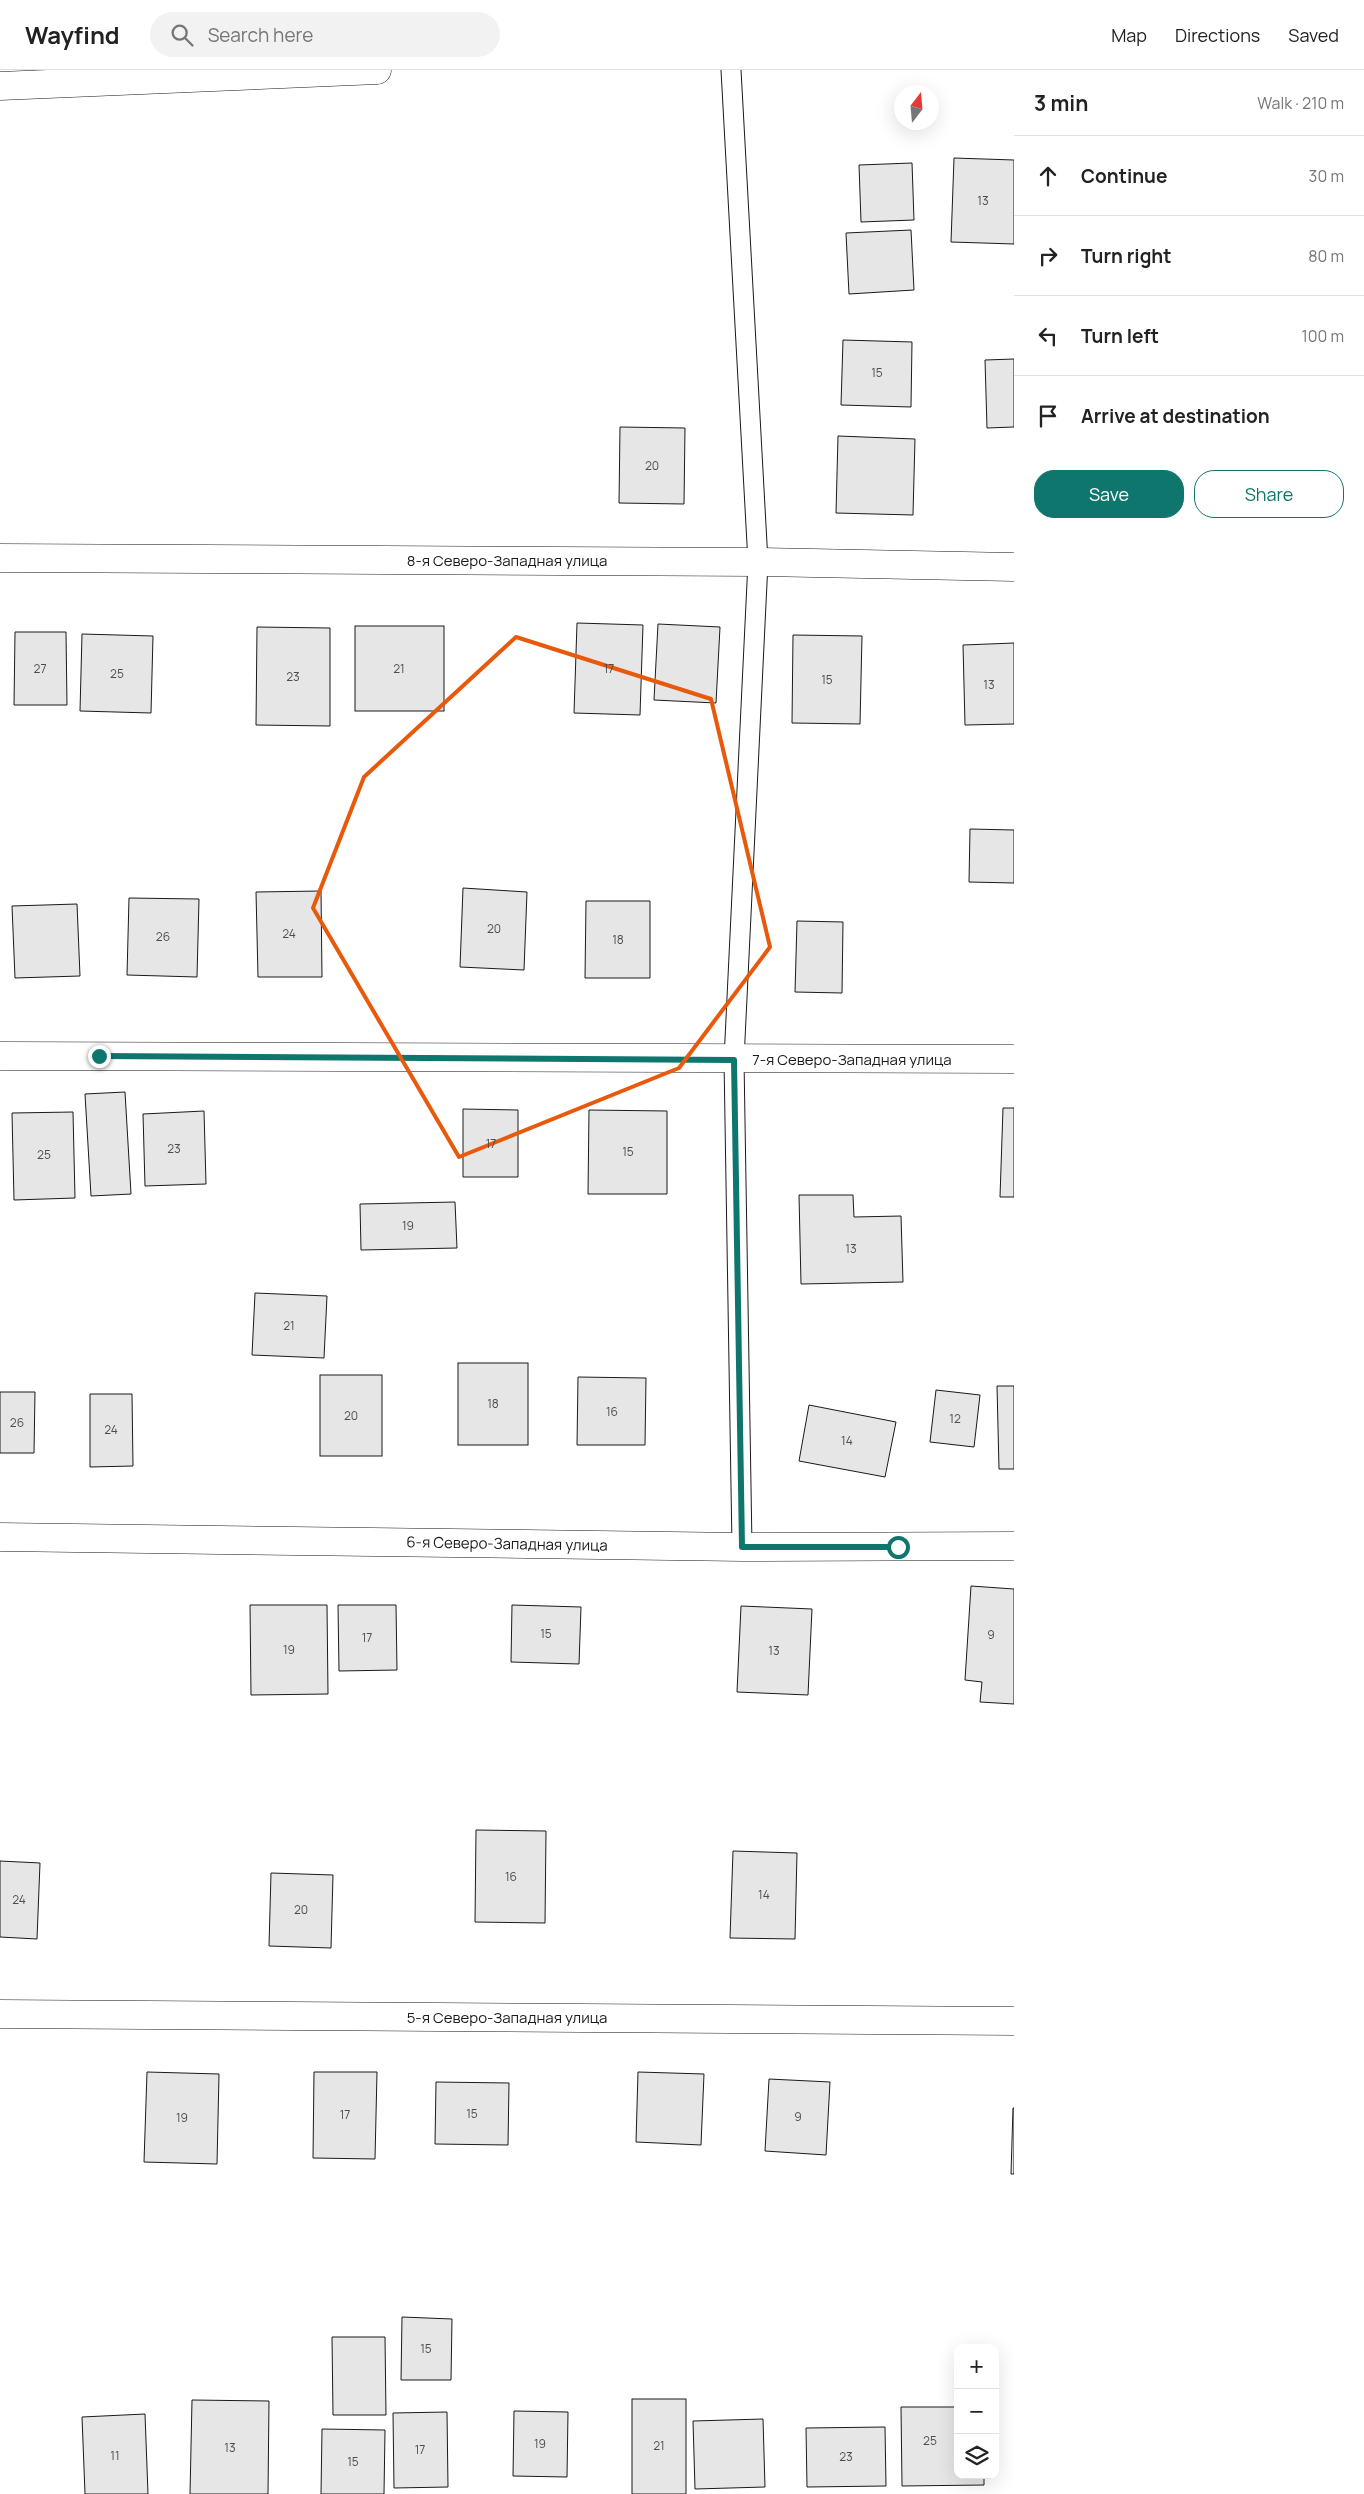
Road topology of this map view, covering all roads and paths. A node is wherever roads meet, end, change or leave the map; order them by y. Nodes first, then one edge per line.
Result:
1 (377, 70) edge
2 (731, 70) edge
3 (0, 86) edge
4 (0, 558) edge
5 (758, 562) junction
6 (1014, 567) edge
7 (0, 1056) edge
8 (1014, 1059) edge
9 (734, 1060) junction
10 (0, 1537) edge
11 (1014, 1546) edge
12 (742, 1547) junction
13 (0, 2014) edge
14 (1014, 2021) edge

1 - 3 street
2 - 5 lane
4 - 5 street, 8-я Северо-Западная улица
5 - 6 street, 8-я Северо-Западная улица
5 - 9 lane
7 - 9 street, 7-я Северо-Западная улица
8 - 9 street, 7-я Северо-Западная улица
9 - 12 lane
10 - 12 street, 6-я Северо-Западная улица
11 - 12 street, 6-я Северо-Западная улица
13 - 14 street, 5-я Северо-Западная улица

